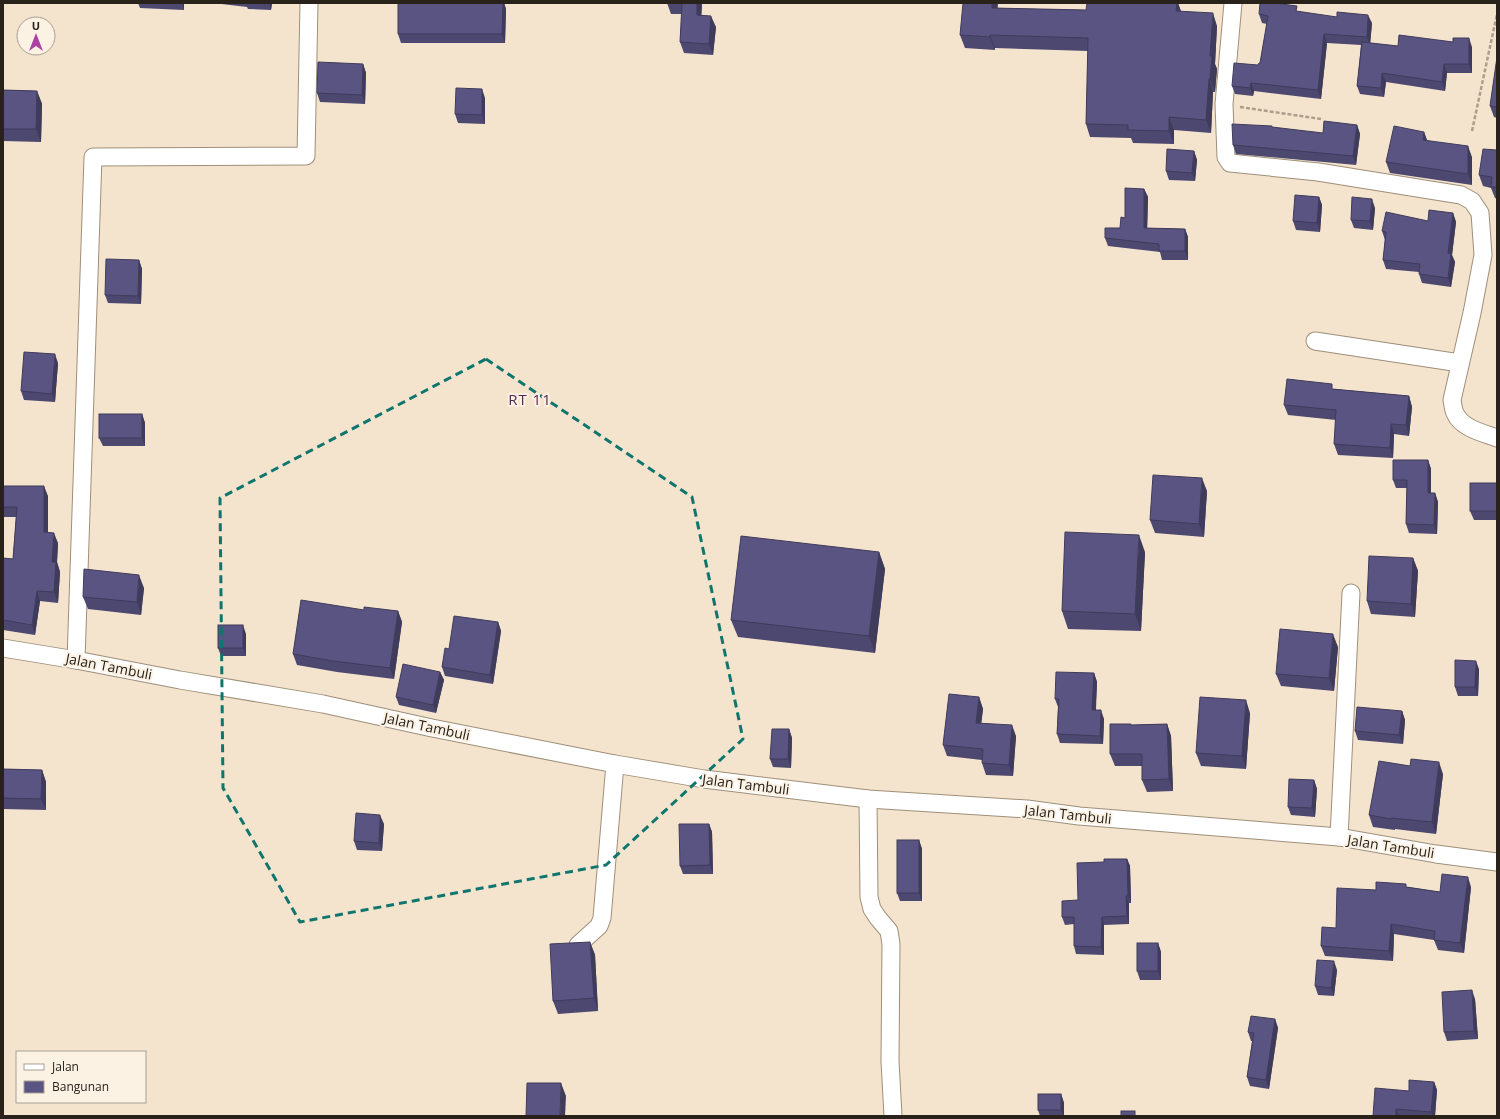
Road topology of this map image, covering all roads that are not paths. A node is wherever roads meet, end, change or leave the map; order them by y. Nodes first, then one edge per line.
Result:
1 (309, 3) edge
2 (1233, 3) edge
3 (1315, 341) dead end
4 (1460, 363) junction
5 (1497, 438) edge
6 (1351, 593) dead end
7 (3, 648) edge
8 (76, 660) junction
9 (615, 764) junction
10 (868, 799) junction
11 (1339, 838) junction
12 (1497, 862) edge
13 (578, 945) edge
14 (893, 1116) edge

1 - 8 street
2 - 4 street
3 - 4 street
4 - 5 street
6 - 11 street
7 - 8 street, Jalan Tambuli
8 - 9 street, Jalan Tambuli
9 - 10 street, Jalan Tambuli
9 - 13 street
10 - 11 street, Jalan Tambuli
10 - 14 street
11 - 12 street, Jalan Tambuli

